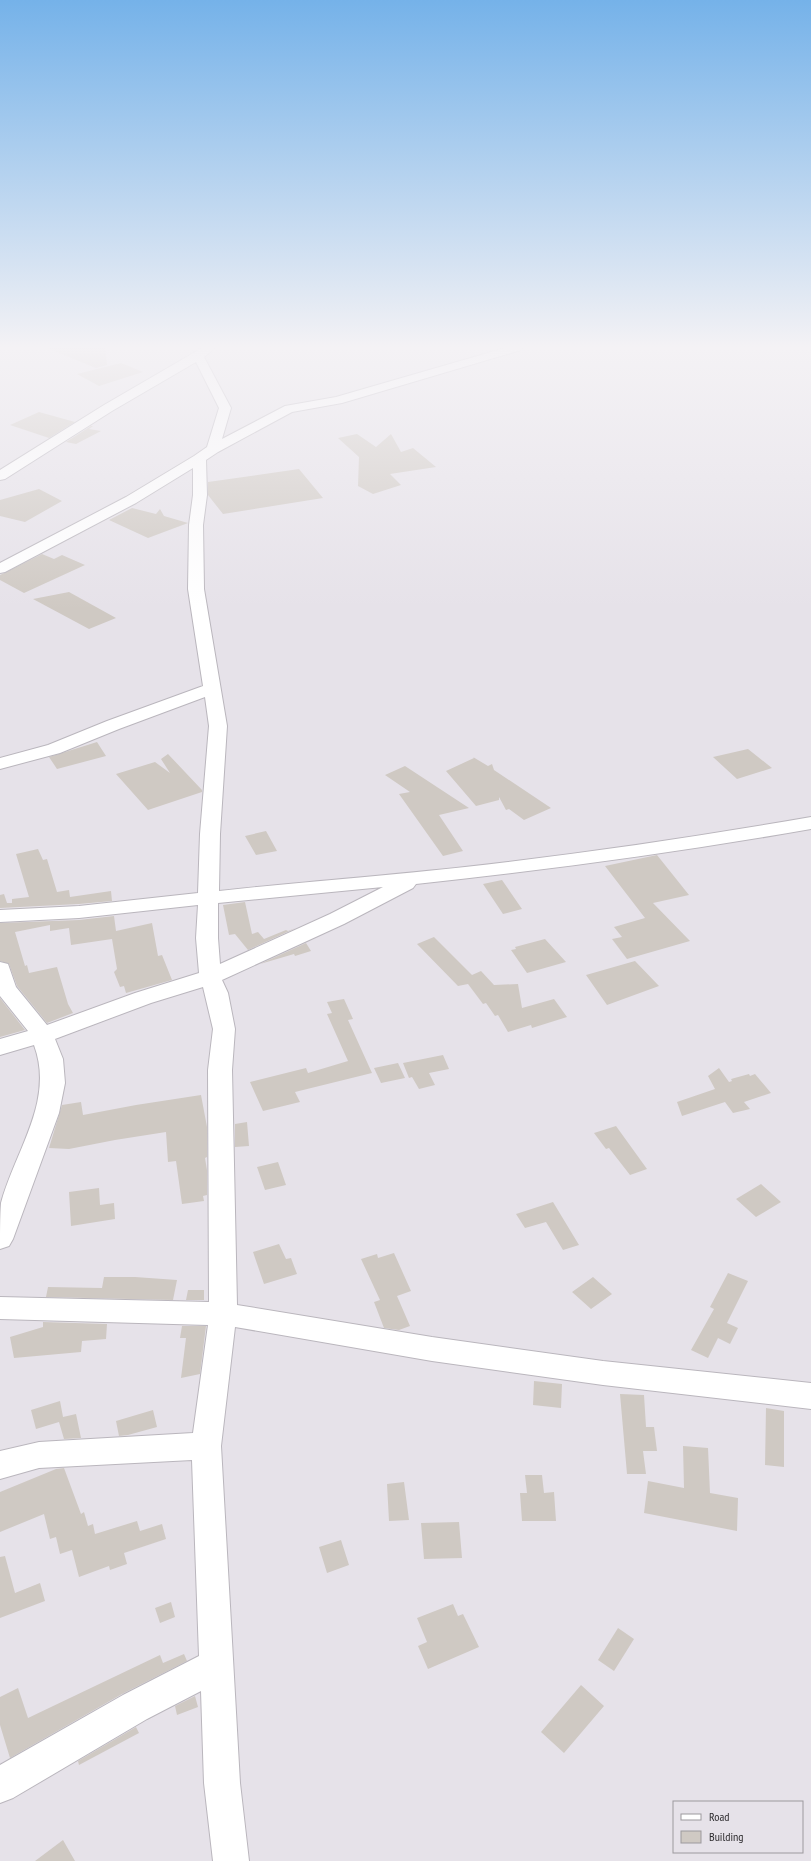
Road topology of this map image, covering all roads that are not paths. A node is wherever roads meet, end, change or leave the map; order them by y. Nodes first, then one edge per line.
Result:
1 (65, 435) edge
2 (217, 435) edge
3 (240, 435) edge
4 (213, 449) junction
5 (200, 459) junction
6 (0, 476) edge
7 (0, 568) edge
8 (212, 689) junction
9 (0, 764) edge
10 (811, 823) edge
11 (416, 879) junction
12 (209, 898) junction
13 (0, 916) edge
14 (0, 969) edge
15 (210, 977) junction
16 (42, 1035) junction
17 (0, 1047) edge
18 (0, 1239) edge
19 (0, 1308) edge
20 (223, 1314) junction
21 (811, 1396) edge
22 (206, 1446) junction
23 (0, 1465) edge
24 (216, 1666) junction
25 (0, 1784) edge
26 (231, 1861) edge

1 - 6 street
2 - 4 street
3 - 4 street
4 - 5 street
5 - 7 street
5 - 8 street
8 - 9 street
8 - 12 street
10 - 11 street
11 - 12 street
11 - 15 street
12 - 13 street
12 - 15 street
14 - 16 street
15 - 16 street
15 - 20 street
16 - 17 street
16 - 18 street
19 - 20 street
20 - 21 street
20 - 22 street
22 - 23 street
22 - 24 street
24 - 25 street
24 - 26 street

